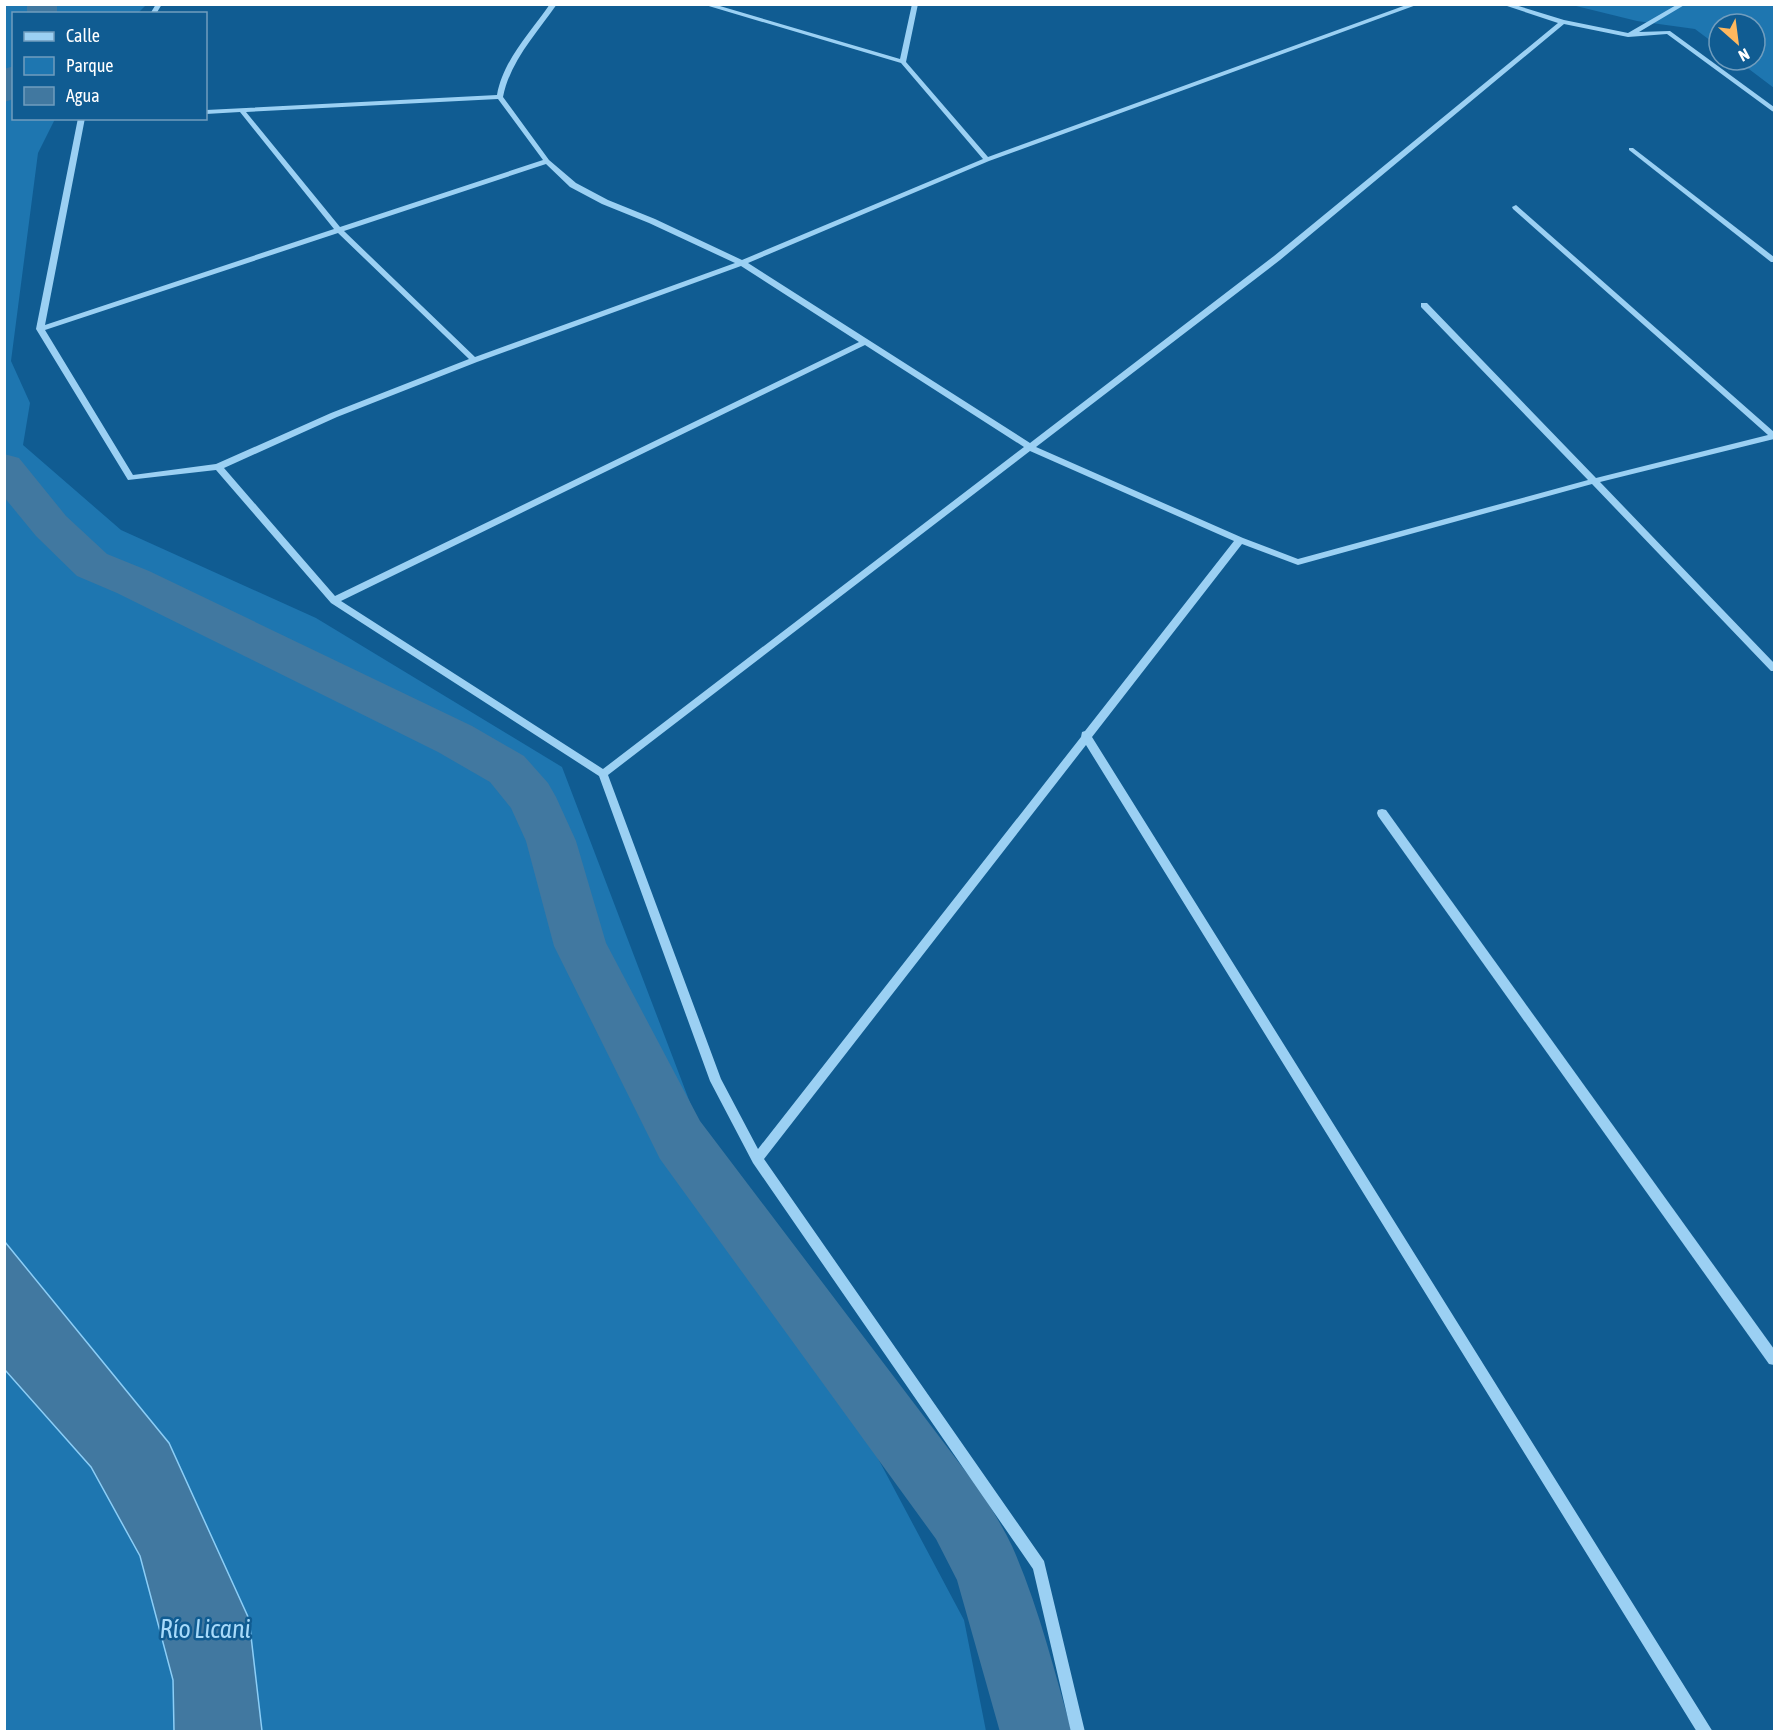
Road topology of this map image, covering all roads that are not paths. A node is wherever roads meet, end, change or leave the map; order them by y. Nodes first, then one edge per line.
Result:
1 (554, 4) edge
2 (705, 4) edge
3 (915, 4) edge
4 (1416, 4) edge
5 (1504, 4) edge
6 (1683, 4) edge
7 (1563, 22) junction
8 (1628, 35) junction
9 (903, 62) junction
10 (500, 97) junction
11 (1774, 110) edge
12 (207, 111) edge
13 (242, 111) junction
14 (82, 120) edge
15 (1631, 149) dead end
16 (987, 160) junction
17 (548, 161) junction
18 (1516, 207) dead end
19 (339, 230) junction
20 (1774, 260) edge
21 (742, 263) junction
22 (1424, 305) dead end
23 (40, 328) junction
24 (865, 342) junction
25 (474, 360) junction
26 (1774, 436) edge
27 (1031, 448) junction
28 (218, 467) junction
29 (1594, 481) junction
30 (1240, 540) junction
31 (334, 601) junction
32 (1774, 668) edge
33 (1085, 735) junction
34 (603, 774) junction
35 (1382, 813) dead end
36 (758, 1159) junction
37 (1774, 1359) edge
38 (1078, 1731) edge
39 (1706, 1731) edge

1 - 10 street
2 - 9 street
3 - 9 street
4 - 16 street
5 - 7 street
6 - 8 street
7 - 8 street
7 - 27 street
8 - 11 street
9 - 16 street
10 - 13 street
10 - 17 street
12 - 13 street
13 - 19 street
14 - 23 street
15 - 20 street
16 - 21 street
17 - 19 street
17 - 21 street
18 - 26 street
19 - 23 street
19 - 25 street
21 - 24 street
21 - 25 street
22 - 29 street
23 - 28 street
24 - 27 street
24 - 31 street
25 - 28 street
26 - 29 street
27 - 30 street
27 - 34 street
28 - 31 street
29 - 30 street
29 - 32 street
30 - 33 street
31 - 34 street
33 - 36 street
33 - 39 street
34 - 36 street
35 - 37 street
36 - 38 street

